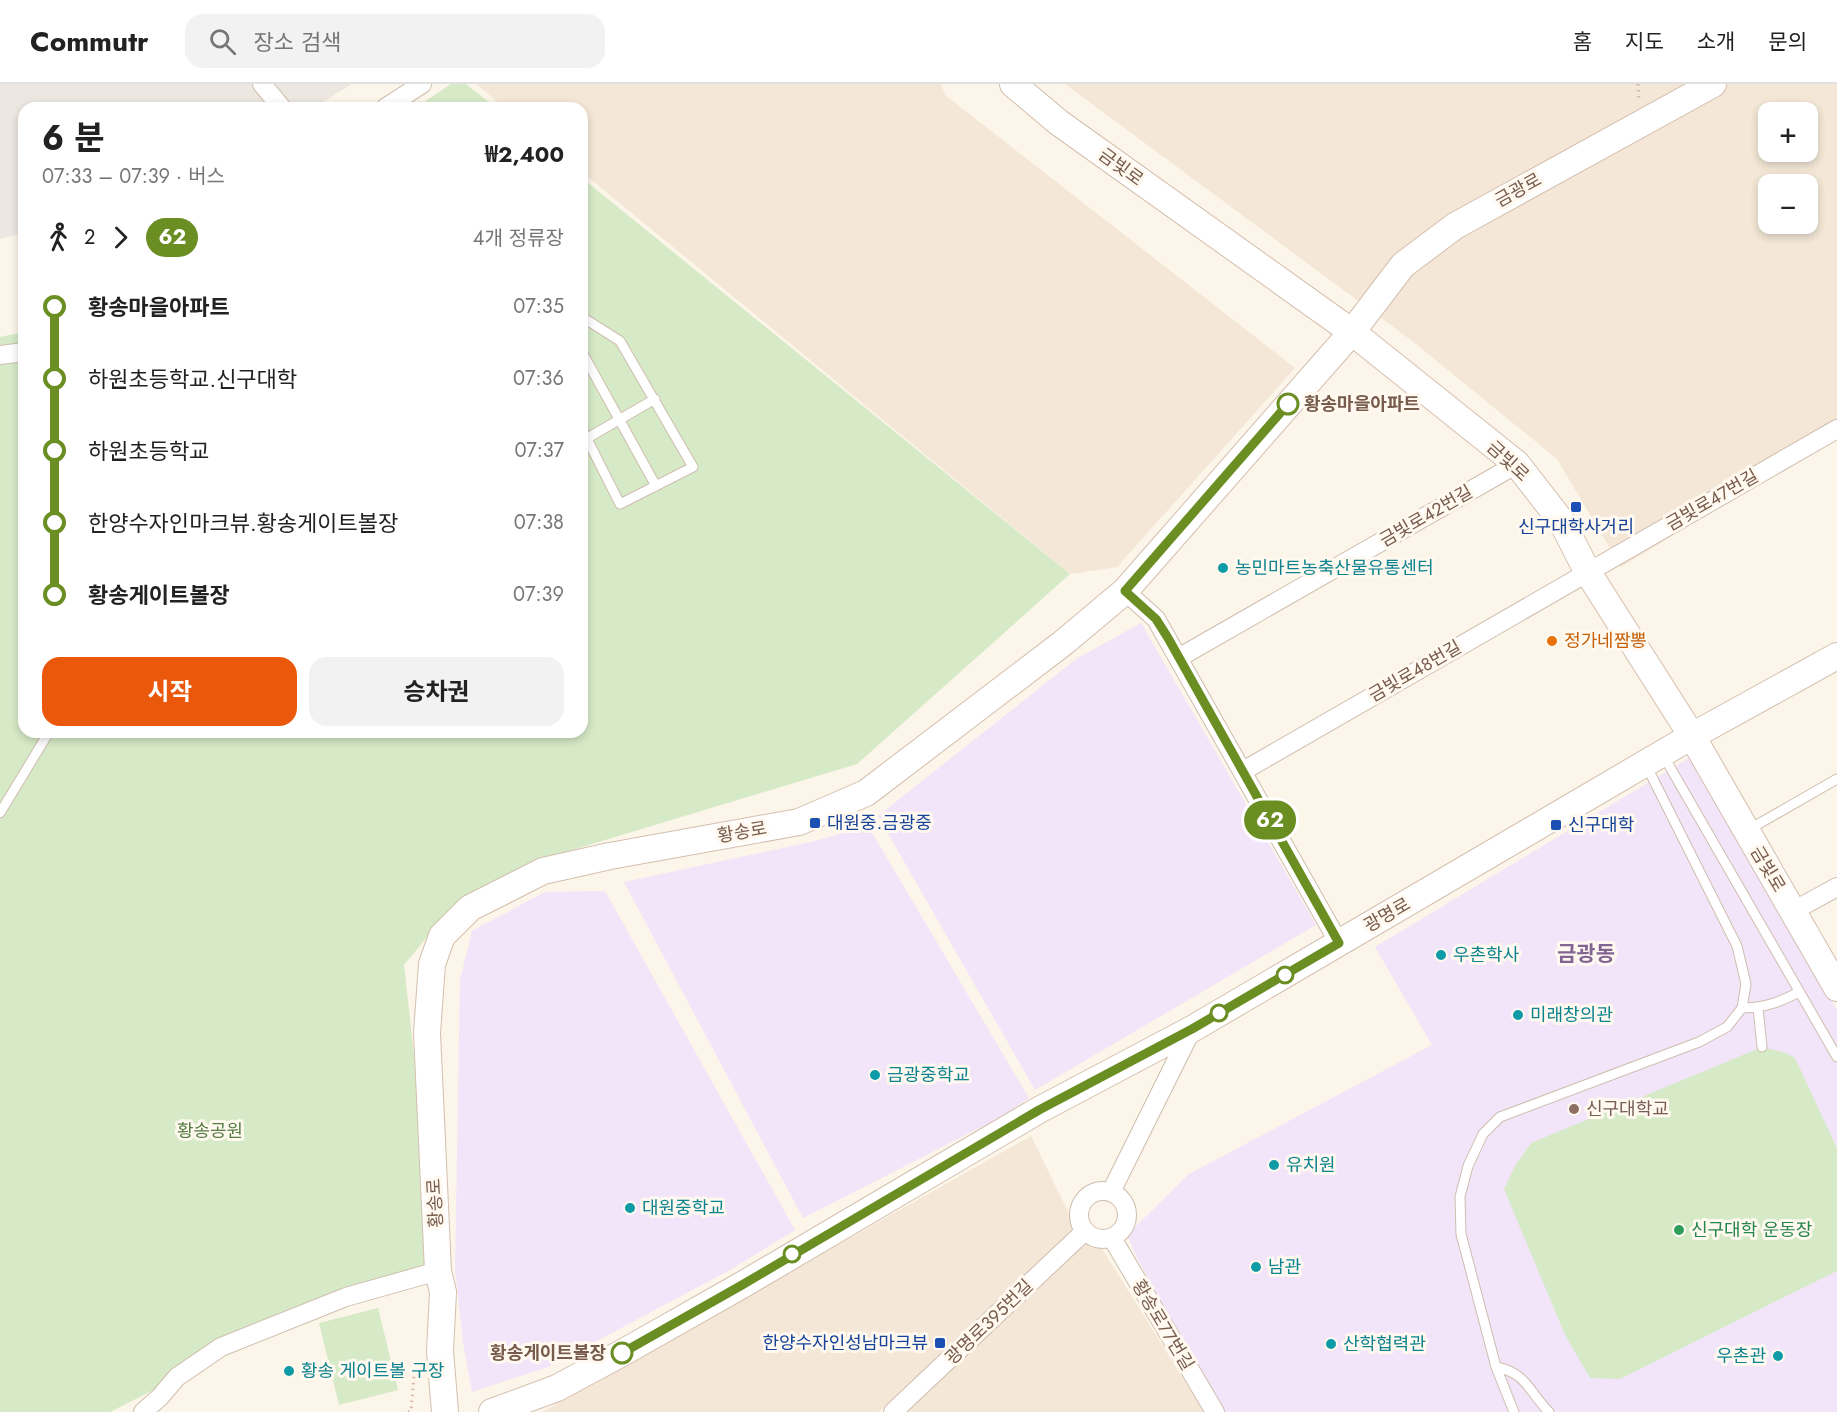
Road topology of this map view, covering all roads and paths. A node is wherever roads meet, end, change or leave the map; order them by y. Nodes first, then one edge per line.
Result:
1 (262, 84) edge
2 (422, 84) edge
3 (1012, 84) edge
4 (1713, 84) edge
5 (277, 102) edge
6 (394, 102) edge
7 (588, 321) edge
8 (1352, 332) junction
9 (18, 353) edge
10 (0, 355) edge
11 (588, 363) edge
12 (655, 399) junction
13 (619, 420) junction
14 (1837, 429) edge
15 (588, 437) edge
16 (588, 445) edge
17 (1517, 464) junction
18 (656, 486) junction
19 (1587, 571) junction
20 (1125, 591) junction
21 (1837, 656) edge
22 (1180, 657) junction
23 (1692, 736) junction
24 (45, 738) edge
25 (1654, 758) junction
26 (1243, 771) junction
27 (1837, 779) edge
28 (0, 813) edge
29 (1746, 831) junction
30 (1837, 887) edge
31 (1793, 911) junction
32 (1339, 943) junction
33 (1837, 988) edge
34 (1799, 992) junction
35 (1742, 1008) junction
36 (1758, 1008) junction
37 (1192, 1029) junction
38 (1762, 1047) dead end
39 (1837, 1057) edge
40 (1112, 1192) junction
41 (1085, 1231) junction
42 (1112, 1238) junction
43 (438, 1271) junction
44 (1496, 1367) junction
45 (143, 1412) edge
46 (446, 1412) edge
47 (492, 1412) edge
48 (892, 1412) edge
49 (1215, 1412) edge
50 (1514, 1412) edge
51 (1549, 1412) edge

1 - 5 street
2 - 6 street
3 - 8 street, 금빛로
4 - 8 street, 금광로
7 - 12 lane
8 - 17 street, 금빛로
8 - 20 street, 황송로
9 - 10 street
11 - 13 lane
12 - 13 lane
12 - 18 lane
13 - 15 lane
13 - 18 lane
14 - 19 street, 금빛로47번길
16 - 18 lane
17 - 19 street, 금빛로
17 - 22 street, 금빛로42번길
19 - 23 street, 금빛로
19 - 26 street, 금빛로48번길
20 - 22 street
20 - 43 street, 황송로
21 - 23 street, 광명로
22 - 26 street
23 - 25 street, 광명로
23 - 29 street, 금빛로
24 - 28 lane
25 - 32 street, 광명로
25 - 34 lane
25 - 35 lane
26 - 32 street
27 - 29 lane
29 - 31 street, 금빛로
30 - 31 street
31 - 33 street, 금빛로
32 - 37 street, 광명로
34 - 36 lane
34 - 39 lane
35 - 36 lane
35 - 44 lane
36 - 38 lane
37 - 40 street
37 - 47 street, 광명로
40 - 41 street
40 - 42 street
41 - 42 street
41 - 48 street, 광명로395번길
42 - 49 street, 황송로77번길
43 - 45 street
43 - 46 street, 황송로
44 - 50 lane
44 - 51 lane

